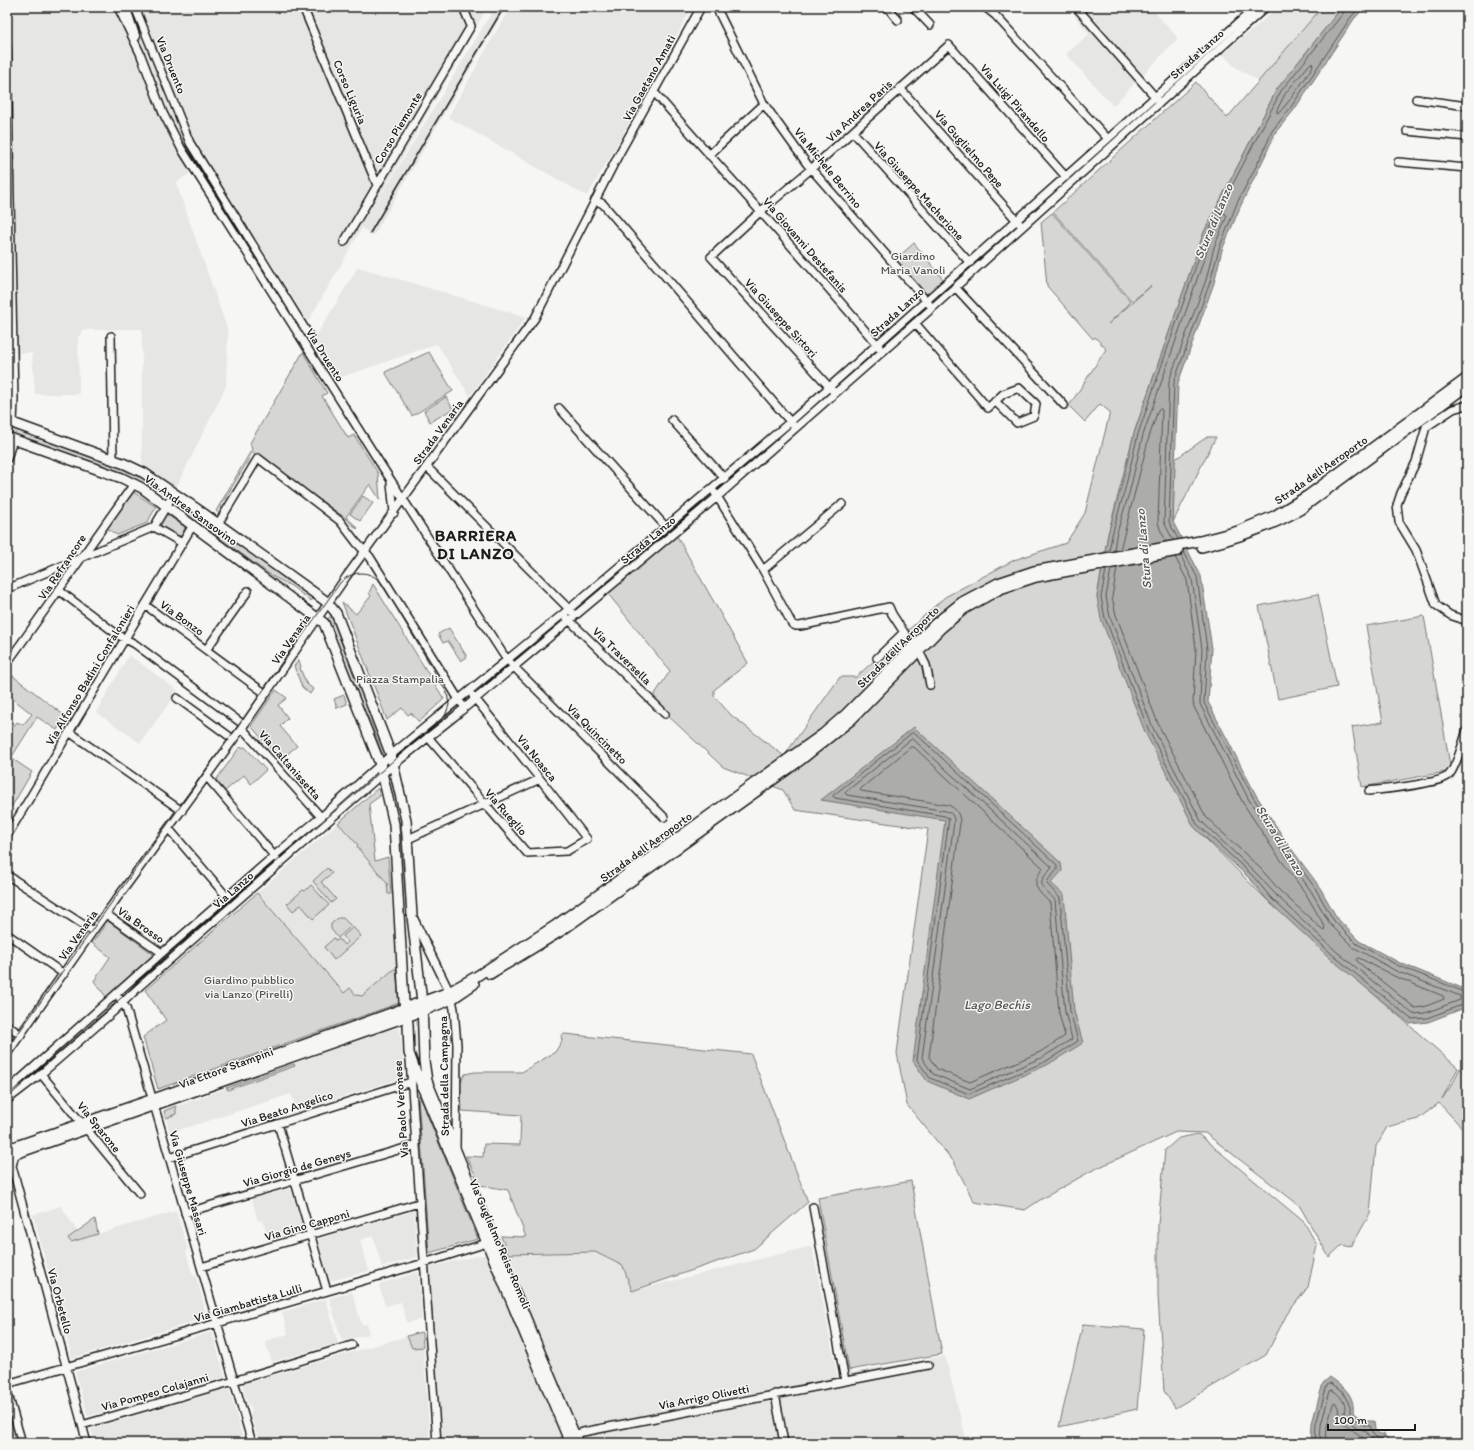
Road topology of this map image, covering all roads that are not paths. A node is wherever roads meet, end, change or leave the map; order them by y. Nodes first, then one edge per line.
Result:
1 (118, 7) edge
2 (126, 7) edge
3 (135, 7) edge
4 (303, 7) edge
5 (463, 7) edge
6 (701, 7) edge
7 (716, 7) edge
8 (887, 7) edge
9 (913, 7) edge
10 (985, 7) edge
11 (1076, 7) edge
12 (1256, 7) edge
13 (1266, 7) edge
14 (898, 20) dead end
15 (930, 25) dead end
16 (7, 45) edge
17 (949, 45) joint
18 (140, 53) junction
19 (900, 88) junction
20 (654, 92) junction
21 (1158, 99) junction
22 (1416, 99) dead end
23 (764, 104) junction
24 (1467, 106) edge
25 (1407, 130) dead end
26 (853, 132) junction
27 (1467, 137) edge
28 (1108, 139) junction
29 (190, 143) junction
30 (181, 148) junction
31 (709, 155) junction
32 (617, 159) joint
33 (1398, 162) dead end
34 (1467, 168) edge
35 (811, 169) junction
36 (1066, 177) junction
37 (377, 185) junction
38 (595, 200) junction
39 (761, 211) junction
40 (1020, 223) junction
41 (344, 242) dead end
42 (711, 257) joint
43 (970, 263) junction
44 (9, 279) edge
45 (956, 286) junction
46 (925, 301) junction
47 (932, 308) junction
48 (915, 323) junction
49 (111, 336) dead end
50 (310, 336) dead end
51 (10, 341) edge
52 (877, 345) junction
53 (883, 352) junction
54 (1467, 378) edge
55 (1467, 386) edge
56 (830, 387) junction
57 (835, 393) junction
58 (995, 401) junction
59 (1467, 404) edge
60 (1064, 405) dead end
61 (559, 408) dead end
62 (672, 420) dead end
63 (1422, 421) junction
64 (10, 422) edge
65 (793, 425) junction
66 (10, 438) edge
67 (7, 459) edge
68 (113, 460) junction
69 (427, 468) junction
70 (725, 479) junction
71 (391, 481) junction
72 (134, 484) junction
73 (712, 490) junction
74 (174, 493) junction
75 (717, 497) junction
76 (403, 500) junction
77 (842, 504) dead end
78 (166, 505) junction
79 (394, 513) junction
80 (218, 524) junction
81 (193, 525) junction
82 (154, 527) junction
83 (666, 527) junction
84 (182, 543) junction
85 (366, 551) junction
86 (80, 559) junction
87 (60, 567) junction
88 (763, 570) junction
89 (67, 580) junction
90 (7, 589) edge
91 (60, 591) junction
92 (248, 591) dead end
93 (328, 603) junction
94 (144, 605) junction
95 (566, 612) junction
96 (575, 615) junction
97 (318, 618) junction
98 (569, 620) junction
99 (1467, 621) edge
100 (904, 632) junction
101 (125, 638) junction
102 (909, 640) dead end
103 (206, 650) junction
104 (921, 655) dead end
105 (876, 658) dead end
106 (507, 660) junction
107 (7, 663) edge
108 (514, 667) junction
109 (930, 685) dead end
110 (469, 692) junction
111 (266, 694) junction
112 (177, 698) dead end
113 (475, 699) junction
114 (458, 701) junction
115 (464, 708) junction
116 (665, 714) dead end
117 (243, 726) junction
118 (1467, 730) edge
119 (69, 732) junction
120 (428, 737) junction
121 (234, 739) junction
122 (391, 755) junction
123 (380, 764) junction
124 (393, 766) junction
125 (382, 774) junction
126 (207, 777) junction
127 (540, 778) junction
128 (1369, 791) dead end
129 (484, 804) junction
130 (182, 811) junction
131 (664, 816) dead end
132 (321, 817) junction
133 (169, 829) junction
134 (7, 836) edge
135 (408, 839) junction
136 (587, 839) joint
137 (274, 856) junction
138 (280, 863) junction
139 (7, 875) edge
140 (227, 897) junction
141 (106, 914) junction
142 (412, 916) junction
143 (93, 931) junction
144 (7, 934) edge
145 (162, 953) junction
146 (64, 974) junction
147 (116, 994) junction
148 (450, 995) junction
149 (123, 1002) junction
150 (422, 1006) junction
151 (406, 1012) junction
152 (7, 1025) edge
153 (21, 1035) junction
154 (7, 1054) edge
155 (409, 1054) junction
156 (41, 1074) junction
157 (411, 1082) junction
158 (7, 1091) edge
159 (7, 1100) edge
160 (153, 1102) junction
161 (278, 1124) junction
162 (85, 1126) junction
163 (7, 1145) edge
164 (415, 1145) junction
165 (456, 1149) junction
166 (11, 1154) edge
167 (169, 1158) junction
168 (9, 1164) edge
169 (295, 1180) junction
170 (140, 1194) dead end
171 (419, 1203) junction
172 (813, 1208) dead end
173 (185, 1212) junction
174 (310, 1235) junction
175 (490, 1242) junction
176 (424, 1263) junction
177 (201, 1267) junction
178 (327, 1291) junction
179 (217, 1323) junction
180 (352, 1345) dead end
181 (928, 1365) dead end
182 (66, 1367) junction
183 (234, 1381) junction
184 (845, 1381) junction
185 (7, 1384) edge
186 (7, 1391) edge
187 (775, 1394) junction
188 (82, 1425) junction
189 (570, 1438) edge
190 (22, 1443) edge
191 (87, 1443) edge
192 (252, 1443) edge
193 (437, 1443) edge
194 (578, 1443) edge
195 (784, 1443) edge

1 - 18 street, Via Druento
2 - 18 street, Via Druento
3 - 29 street, Via Druento
4 - 37 street, Corso Liguria
5 - 37 street, Corso Piemonte
6 - 20 street, Via Gaetano Amati
7 - 23 street, Via Michele Berrino
8 - 14 street
9 - 15 street
10 - 28 street
11 - 21 street
12 - 21 street, Strada Lanzo
13 - 21 street, Strada Lanzo
16 - 44 street, Via Andrea Sansovino
17 - 19 street, Via Andrea Paris
17 - 36 street, Via Luigi Pirandello
18 - 30 street, Via Druento
19 - 26 street, Via Andrea Paris
19 - 40 street, Via Guglielmo Pepe
20 - 31 street, Via Giovanni Destefanis
20 - 32 street, Via Gaetano Amati
21 - 28 street, Strada Lanzo
21 - 40 street, Strada Lanzo
22 - 24 street
23 - 31 street
23 - 35 street, Via Michele Berrino
25 - 27 street
26 - 35 street, Via Andrea Paris
26 - 43 street, Via Giuseppe Macherione
28 - 36 street, Strada Lanzo
29 - 30 street
29 - 50 street, Via Druento
30 - 71 street, Via Druento
31 - 39 street, Via Giovanni Destefanis
32 - 38 street, Strada Venaria
33 - 34 street
35 - 39 street, Via Andrea Paris
35 - 46 street, Via Michele Berrino
36 - 40 street, Strada Lanzo
37 - 41 street, Corso Piemonte
38 - 65 street
38 - 69 street, Strada Venaria
39 - 42 street, Via Andrea Paris
39 - 52 street, Via Giovanni Destefanis
40 - 43 street, Strada Lanzo
40 - 45 street, Strada Lanzo
42 - 56 street, Via Giuseppe Sirtori
43 - 46 street, Strada Lanzo
44 - 51 street, Via Andrea Sansovino
45 - 47 street, Strada Lanzo
45 - 60 street
46 - 47 street, Via Michele Berrino
46 - 52 street, Strada Lanzo
47 - 48 street, Strada Lanzo
48 - 53 street, Strada Lanzo
48 - 58 street, Strada Lanzo
49 - 68 street
51 - 64 street, Via Andrea Sansovino
52 - 53 street, Via Giovanni Destefanis
52 - 56 street, Strada Lanzo
53 - 57 street, Strada Lanzo
54 - 63 main road, Strada dell'Aeroporto
55 - 63 main road, Strada dell'Aeroporto
56 - 57 street, Via Giuseppe Sirtori
56 - 65 street, Strada Lanzo
57 - 65 street, Strada Lanzo
58 - 58 street
59 - 63 street
61 - 83 street, Strada Lanzo
62 - 70 street
63 - 99 street
63 - 148 main road, Strada dell'Aeroporto
64 - 68 main road, Via Andrea Sansovino
65 - 70 street, Strada Lanzo
65 - 75 street, Strada Lanzo
66 - 67 street, Via Andrea Sansovino
66 - 72 main road, Via Andrea Sansovino
68 - 74 main road, Via Andrea Sansovino
69 - 76 street, Strada Venaria
69 - 95 street
70 - 73 street, Strada Lanzo
71 - 76 street, Via Druento
71 - 79 street
72 - 78 main road, Via Andrea Sansovino
72 - 86 street, Via Refrancore
73 - 75 street
73 - 83 street, Strada Lanzo
74 - 78 street
74 - 80 main road, Via Andrea Sansovino
75 - 88 street
75 - 96 street, Strada Lanzo
76 - 79 street, Strada Venaria
76 - 106 street, Via Druento
77 - 88 street
78 - 81 main road, Via Andrea Sansovino
78 - 82 street
79 - 85 street, Strada Venaria
80 - 85 street
80 - 93 main road, Via Andrea Sansovino
81 - 84 street, Via Alfonso Badini Confalonieri
81 - 97 main road, Via Andrea Sansovino
82 - 84 street
82 - 86 street
83 - 95 street, Strada Lanzo
84 - 94 street, Via Alfonso Badini Confalonieri
85 - 93 street, Via Venaria
85 - 114 street
86 - 87 street
86 - 89 street, Via Refrancore
87 - 89 street
87 - 90 street
88 - 100 street
89 - 91 street, Via Refrancore
91 - 101 street, Via Caltanissetta
91 - 107 street, Via Refrancore
92 - 103 street, Via Bonzo
93 - 97 street, Via Venaria
93 - 122 main road
94 - 101 street, Via Alfonso Badini Confalonieri
94 - 103 street, Via Bonzo
95 - 96 street
95 - 98 street, Via Traversella
95 - 106 street, Strada Lanzo
96 - 98 street, Strada Lanzo
97 - 111 street, Via Venaria
97 - 123 main road
98 - 108 street, Strada Lanzo
98 - 116 street, Via Traversella
100 - 102 street
100 - 105 street
101 - 117 street, Via Caltanissetta
101 - 119 street, Via Alfonso Badini Confalonieri
103 - 111 street, Via Bonzo
104 - 109 street
106 - 108 street
106 - 110 street, Strada Lanzo
108 - 113 street, Strada Lanzo
108 - 131 street, Via Quincinetto
110 - 113 street, Via Noasca
110 - 114 street, Strada Lanzo
111 - 117 street, Via Venaria
112 - 121 street
113 - 115 street, Via Lanzo
113 - 127 street, Via Noasca
114 - 115 street
114 - 122 street, Via Lanzo
115 - 120 street, Via Lanzo
117 - 121 street, Via Venaria
117 - 132 street, Via Caltanissetta
118 - 128 street
119 - 130 street
119 - 134 street, Via Alfonso Badini Confalonieri
120 - 124 street, Via Lanzo
120 - 129 street, Via Rueglio
121 - 126 street, Via Venaria
122 - 123 street, Via Lanzo
122 - 124 main road
123 - 125 main road
123 - 132 street, Via Lanzo
124 - 125 street, Via Lanzo
124 - 135 main road
125 - 138 street, Via Lanzo
125 - 151 main road, Via Paolo Veronese
126 - 130 street, Via Venaria
126 - 137 street
127 - 129 street
127 - 136 street, Via Noasca
129 - 135 street
129 - 136 street, Via Rueglio
130 - 133 street, Via Venaria
132 - 137 street, Via Lanzo
133 - 140 street
133 - 141 street, Via Venaria
135 - 142 main road
137 - 138 street
137 - 140 street, Via Lanzo
138 - 149 street, Via Lanzo
139 - 143 street
140 - 145 street, Via Lanzo
141 - 143 street, Via Venaria
141 - 145 street, Via Brosso
142 - 148 street, Strada della Campagna
142 - 150 main road
143 - 146 street, Via Venaria
144 - 146 street
145 - 147 street, Via Lanzo
146 - 153 street, Via Venaria
147 - 149 street, Via Giuseppe Massari
147 - 158 street, Via Lanzo
148 - 150 main road, Via Ettore Stampini
148 - 165 street, Strada della Campagna
149 - 156 street, Via Lanzo
149 - 160 street, Via Giuseppe Massari
150 - 151 main road, Via Ettore Stampini
150 - 165 main road, Via Guglielmo Reiss Romoli
151 - 155 main road, Via Paolo Veronese
151 - 160 main road, Via Ettore Stampini
152 - 153 street
153 - 154 street, Via Venaria
155 - 157 street, Via Paolo Veronese
155 - 175 main road, Via Guglielmo Reiss Romoli
156 - 159 street, Via Lanzo
156 - 162 street, Via Sparone
157 - 161 street, Via Beato Angelico
157 - 164 street, Via Paolo Veronese
160 - 162 main road, Via Ettore Stampini
160 - 167 street, Via Giuseppe Massari
161 - 167 street, Via Beato Angelico
161 - 169 street
162 - 163 main road, Via Ettore Stampini
162 - 166 main road, Via Ettore Stampini
162 - 170 street, Via Sparone
164 - 169 street, Via Giorgio de Geneys
164 - 171 street, Via Paolo Veronese
165 - 175 main road, Via Guglielmo Reiss Romoli
166 - 168 street, Via Orbetello
167 - 173 street, Via Giuseppe Massari
168 - 182 street, Via Orbetello
169 - 173 street, Via Giorgio de Geneys
169 - 174 street
171 - 174 street, Via Gino Capponi
171 - 176 street, Via Paolo Veronese
172 - 184 street
173 - 177 street, Via Giuseppe Massari
174 - 177 street, Via Gino Capponi
174 - 178 street
175 - 176 street, Via Giambattista Lulli
175 - 189 main road, Via Guglielmo Reiss Romoli
176 - 178 street, Via Giambattista Lulli
176 - 193 street, Via Paolo Veronese
177 - 179 street, Via Giuseppe Massari
178 - 179 street, Via Giambattista Lulli
179 - 182 street, Via Giambattista Lulli
179 - 183 street, Via Giuseppe Massari
180 - 183 street
181 - 184 street, Via Arrigo Olivetti
182 - 185 street, Via Giambattista Lulli
182 - 188 street, Via Orbetello
183 - 188 street, Via Pompeo Colajanni
183 - 192 street, Via Giuseppe Massari
184 - 187 street, Via Arrigo Olivetti
186 - 190 street
187 - 189 street, Via Arrigo Olivetti
187 - 195 street
188 - 191 street, Via Orbetello
189 - 194 main road, Via Guglielmo Reiss Romoli

